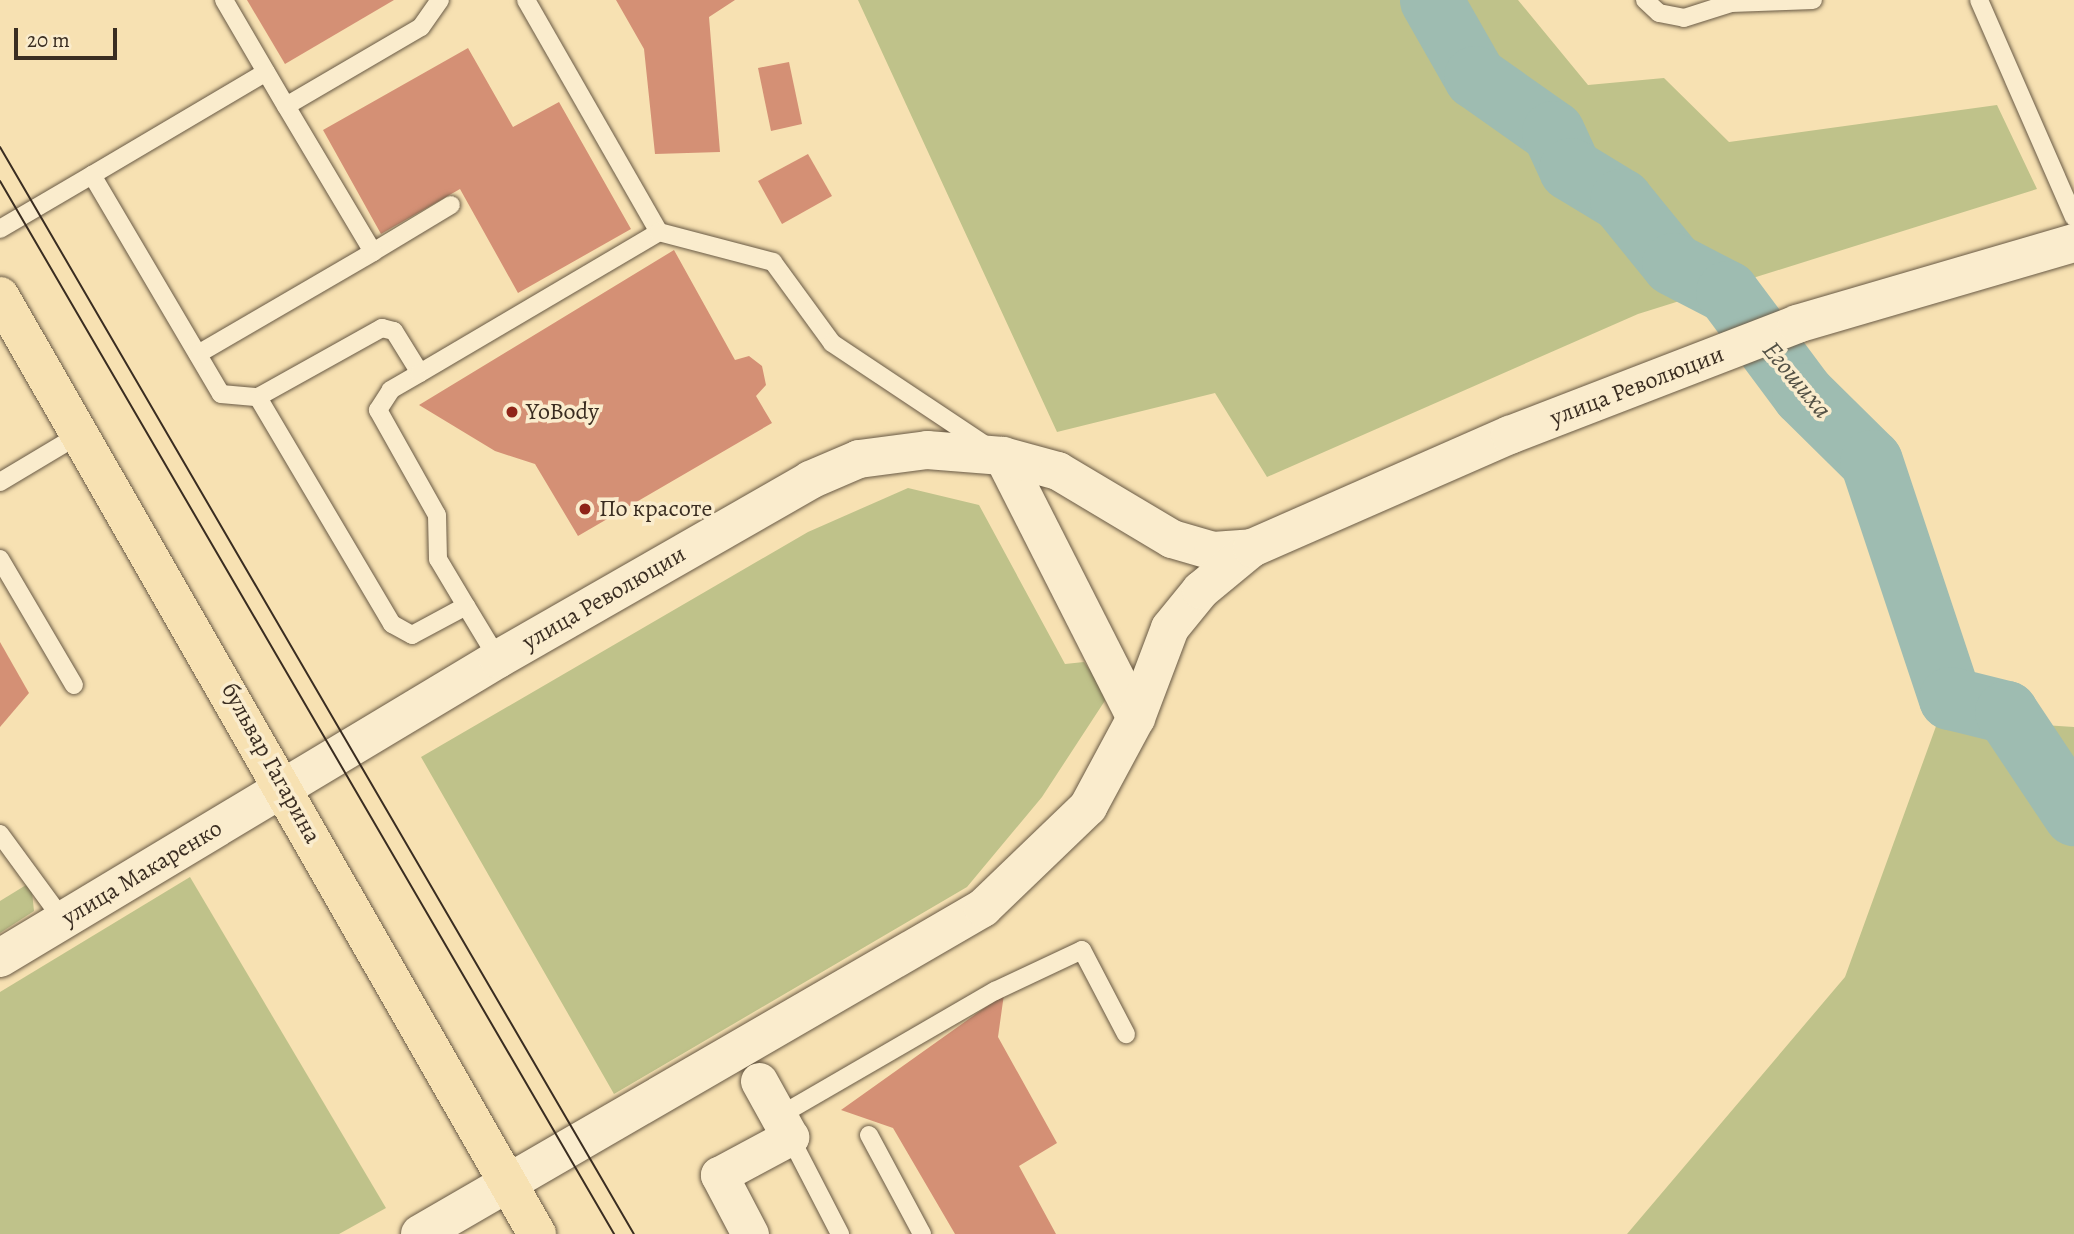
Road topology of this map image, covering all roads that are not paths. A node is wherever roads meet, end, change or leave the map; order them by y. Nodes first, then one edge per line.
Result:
1 (224, 0) edge
2 (440, 0) edge
3 (526, 0) edge
4 (1645, 0) edge
5 (1813, 0) edge
6 (1979, 0) edge
7 (267, 72) junction
8 (286, 106) junction
9 (92, 175) junction
10 (452, 205) dead end
11 (2074, 217) edge
12 (0, 229) edge
13 (659, 232) junction
14 (2074, 243) edge
15 (373, 252) junction
16 (0, 296) edge
17 (198, 354) junction
18 (419, 373) junction
19 (258, 397) junction
20 (82, 433) junction
21 (1003, 456) junction
22 (0, 482) edge
23 (1252, 548) junction
24 (0, 559) edge
25 (466, 606) junction
26 (498, 659) junction
27 (74, 685) dead end
28 (1136, 718) junction
29 (285, 788) junction
30 (0, 834) edge
31 (63, 920) junction
32 (0, 958) edge
33 (1126, 1034) dead end
34 (759, 1081) dead end
35 (784, 1126) junction
36 (869, 1135) dead end
37 (508, 1181) junction
38 (420, 1234) edge
39 (537, 1234) edge
40 (750, 1234) edge
41 (840, 1234) edge
42 (922, 1234) edge

1 - 7 lane
2 - 8 lane
3 - 13 lane
4 - 5 lane
6 - 11 lane
7 - 8 lane
7 - 9 lane
8 - 15 lane
9 - 12 lane
9 - 17 lane
10 - 15 lane
13 - 18 lane
13 - 21 lane
14 - 23 main road, улица Революции
15 - 17 lane
16 - 20 main road, бульвар Гагарина
17 - 19 lane
18 - 19 lane
18 - 25 lane
19 - 25 lane
20 - 22 lane
20 - 29 main road, бульвар Гагарина
21 - 23 main road, улица Революции
21 - 26 main road, улица Революции
21 - 28 main road
23 - 28 main road, улица Революции
24 - 27 lane
25 - 26 lane
26 - 29 main road, улица Революции
28 - 37 main road, улица Революции
29 - 31 main road, улица Макаренко
29 - 37 main road, бульвар Гагарина
30 - 31 lane
31 - 32 main road, улица Макаренко
33 - 35 lane
34 - 35 street
35 - 40 street
35 - 41 lane
36 - 42 lane
37 - 38 main road
37 - 39 main road, бульвар Гагарина

